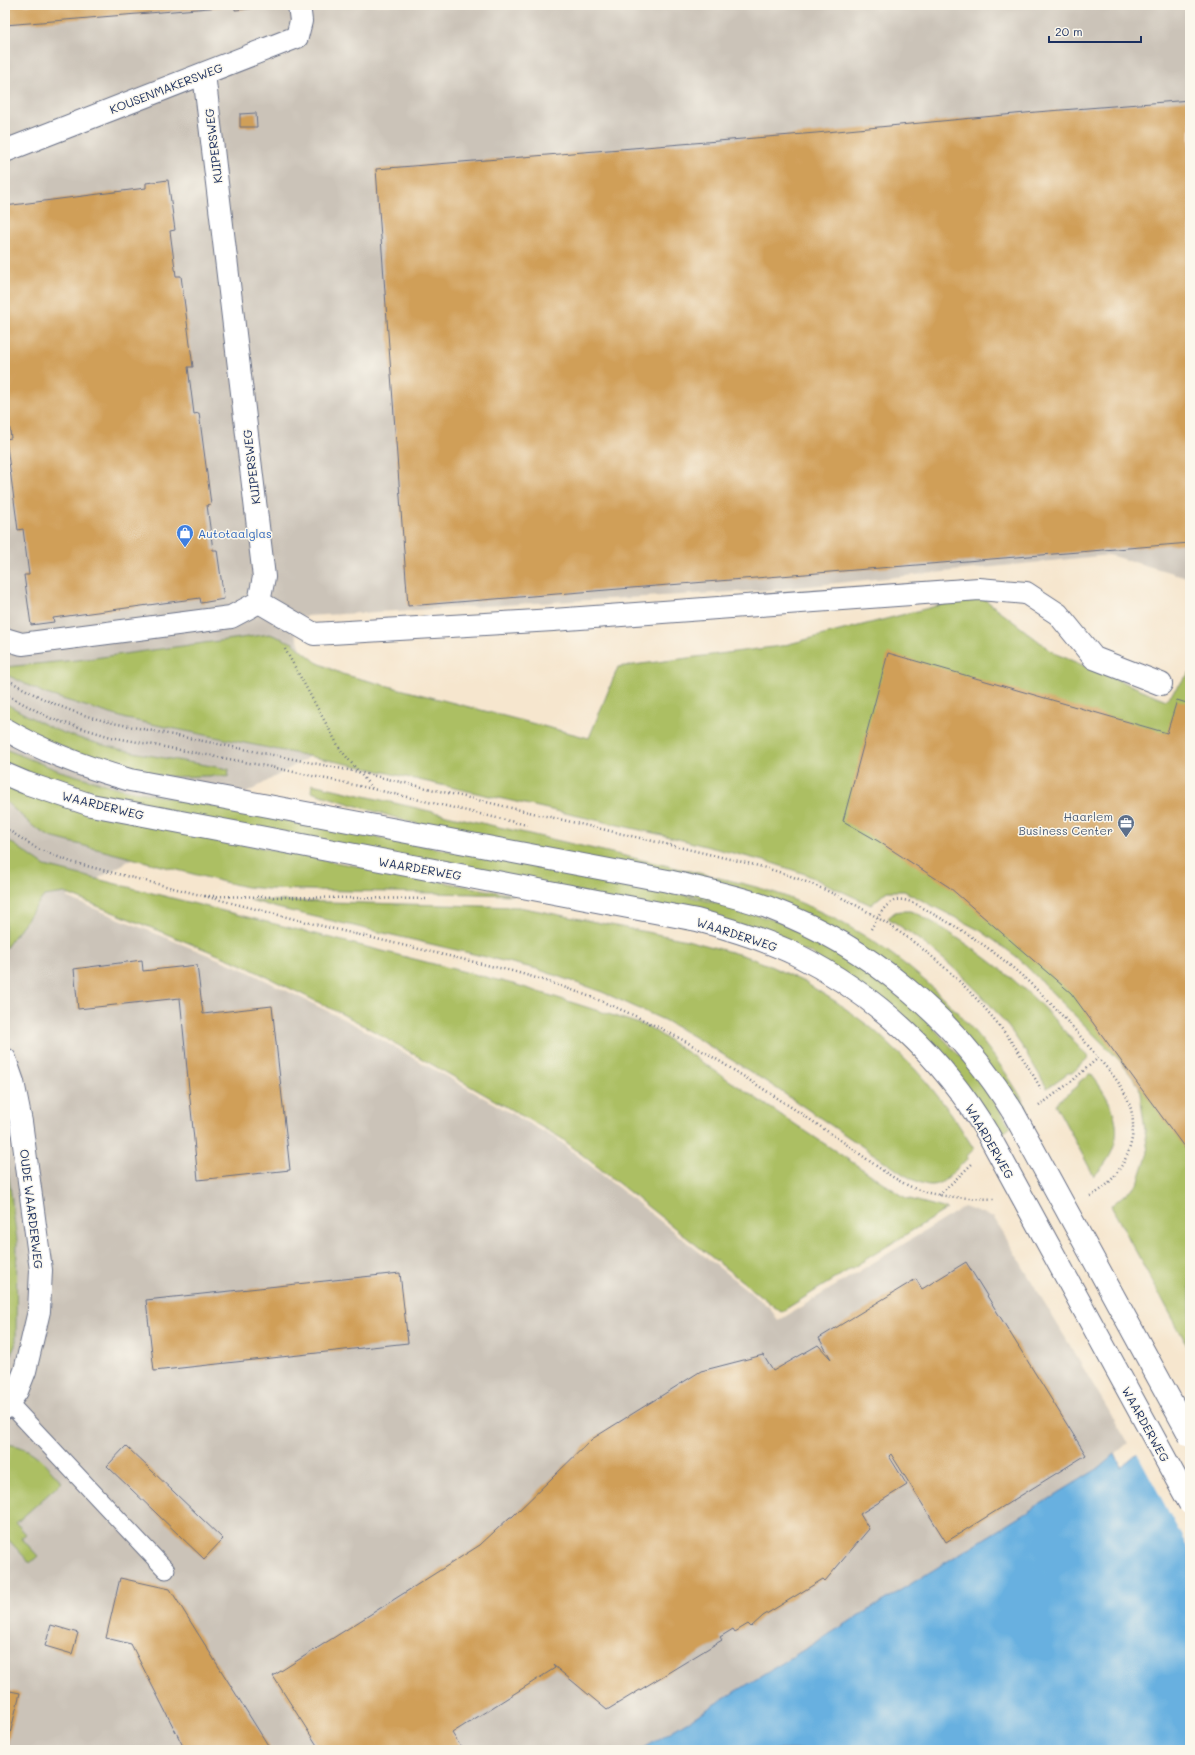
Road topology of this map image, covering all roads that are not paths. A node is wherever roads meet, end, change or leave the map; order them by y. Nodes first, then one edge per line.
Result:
1 (299, 5) edge
2 (204, 74) junction
3 (5, 151) edge
4 (259, 602) junction
5 (5, 639) edge
6 (1161, 684) dead end
7 (5, 729) edge
8 (5, 774) edge
9 (5, 1060) edge
10 (7, 1406) edge
11 (1190, 1436) edge
12 (1190, 1504) edge
13 (166, 1570) dead end

1 - 2 main road, KOUSENMAKERSWEG
2 - 3 main road, KOUSENMAKERSWEG
2 - 4 main road, KUIPERSWEG
4 - 5 main road
4 - 6 main road
7 - 11 main road, bridge
8 - 12 main road, WAARDERWEG, bridge
9 - 10 main road, OUDE WAARDERWEG
10 - 13 lane

